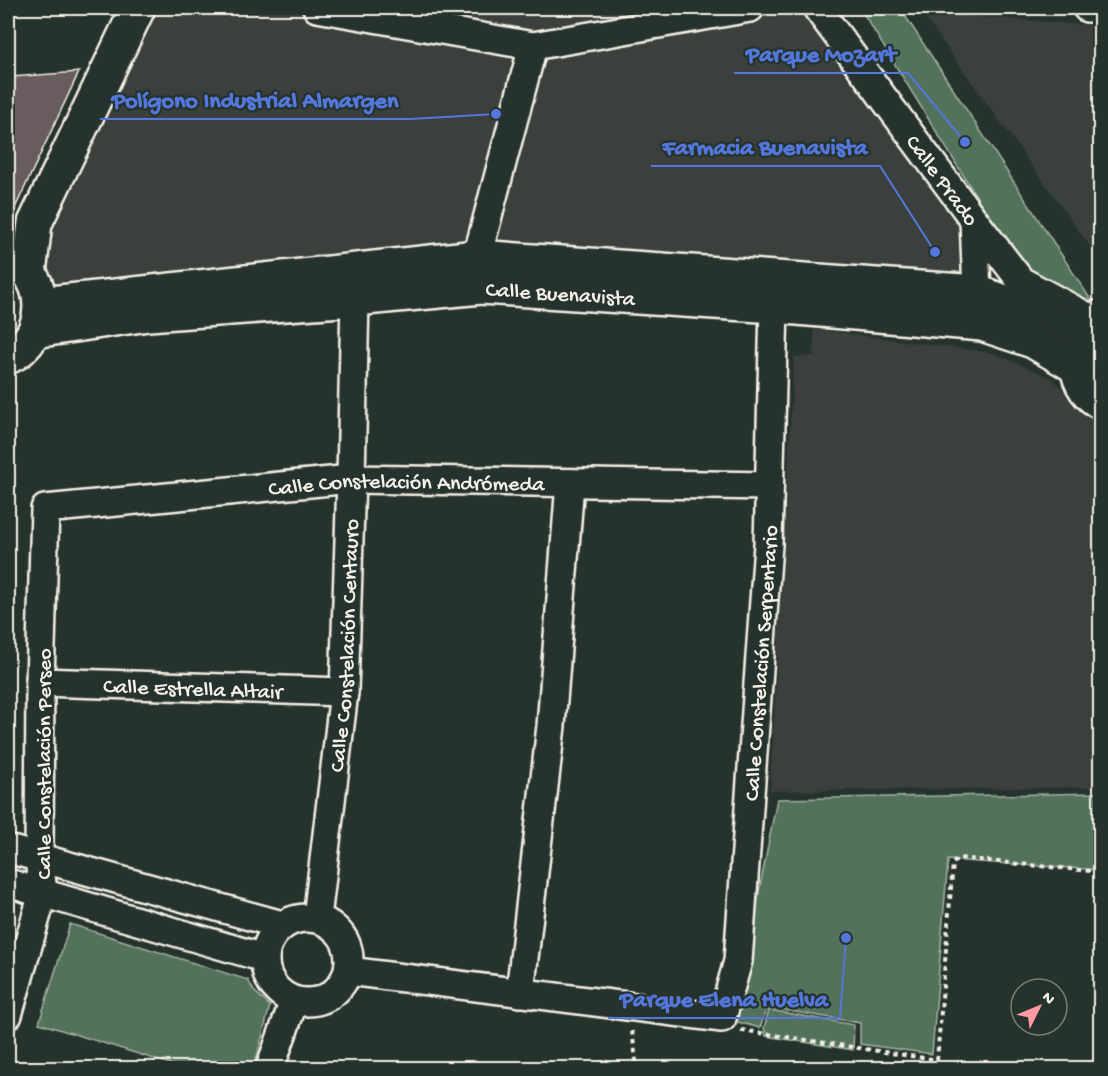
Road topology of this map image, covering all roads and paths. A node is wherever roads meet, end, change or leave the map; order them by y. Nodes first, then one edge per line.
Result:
1 (138, 8) edge
2 (317, 8) edge
3 (750, 8) edge
4 (817, 8) edge
5 (1086, 8) edge
6 (1101, 8) edge
7 (533, 46) junction
8 (974, 220) junction
9 (35, 223) junction
10 (8, 243) edge
11 (477, 257) junction
12 (18, 265) edge
13 (977, 292) junction
14 (354, 299) junction
15 (774, 306) junction
16 (38, 317) junction
17 (1093, 324) edge
18 (8, 357) edge
19 (1077, 367) junction
20 (1101, 402) edge
21 (351, 479) junction
22 (570, 483) junction
23 (769, 486) junction
24 (45, 509) joint
25 (40, 682) junction
26 (344, 692) junction
27 (8, 849) edge
28 (39, 858) junction
29 (8, 883) edge
30 (43, 894) junction
31 (317, 918) junction
32 (282, 925) junction
33 (264, 958) junction
34 (348, 971) junction
35 (520, 993) junction
36 (294, 1001) junction
37 (628, 1006) junction
38 (8, 1015) edge
39 (270, 1068) edge
40 (637, 1068) edge

1 - 9 street
2 - 7 street
3 - 7 street
4 - 8 street, Calle Prado
5 - 6 street
7 - 11 street
8 - 13 street
8 - 17 street, Calle Prado
9 - 10 street
9 - 12 street
11 - 13 street, Calle Buenavista
11 - 16 street, Calle Buenavista
12 - 16 street
13 - 17 street, Calle Buenavista
14 - 15 street, Calle Buenavista
14 - 16 street, Calle Buenavista
14 - 21 street, Calle Constelación Centauro
15 - 19 street, Calle Buenavista
15 - 23 street, Calle Constelación Serpentario
16 - 18 street
17 - 19 street
19 - 20 street
21 - 22 street, Calle Constelación Andrómeda
21 - 24 street, Calle Constelación Andrómeda
21 - 26 street, Calle Constelación Centauro
22 - 23 street, Calle Constelación Andrómeda
22 - 35 street
23 - 37 street, Calle Constelación Serpentario
24 - 25 street, Calle Constelación Perseo
25 - 26 street, Calle Estrella Altair
25 - 28 street, Calle Constelación Perseo
26 - 31 street, Calle Constelación Centauro
27 - 28 street
28 - 30 street, Calle Constelación Perseo
28 - 32 street
29 - 30 street
30 - 33 street
30 - 38 street, Calle Constelación Perseo
31 - 32 street
31 - 34 street
32 - 33 street
33 - 36 street
34 - 35 street
34 - 36 street
35 - 37 street
36 - 39 street
37 - 40 path

